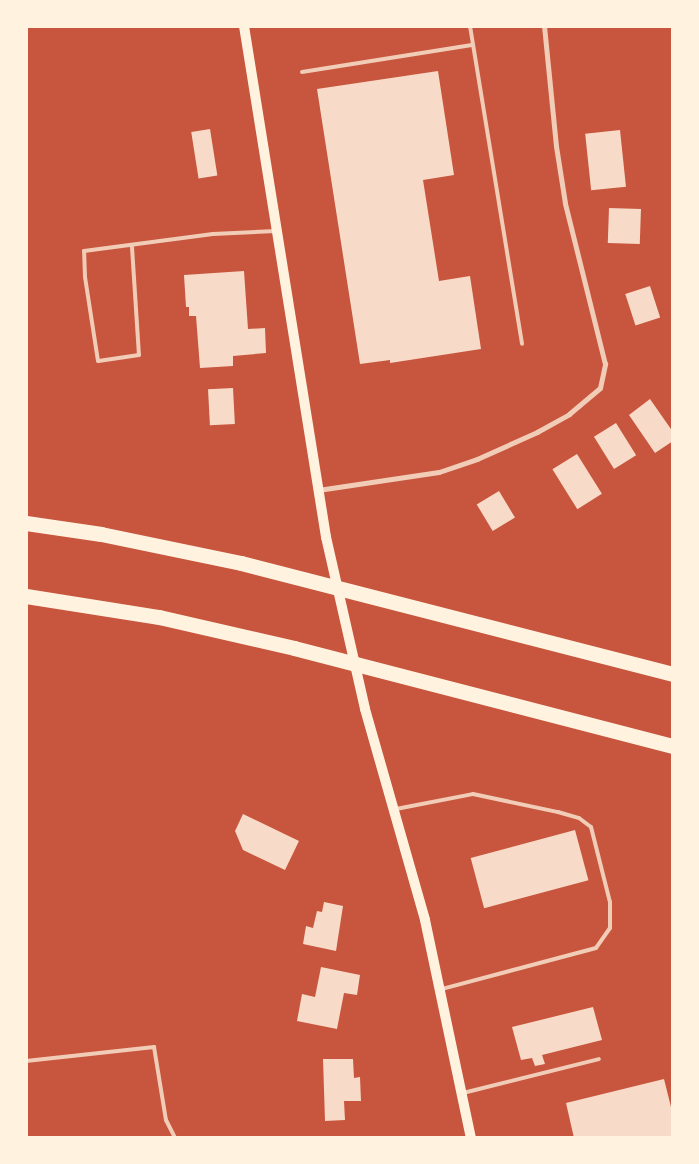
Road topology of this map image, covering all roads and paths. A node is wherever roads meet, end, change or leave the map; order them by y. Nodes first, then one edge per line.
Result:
1 (244, 26) edge
2 (470, 26) edge
3 (544, 26) edge
4 (472, 44) junction
5 (302, 72) dead end
6 (276, 230) junction
7 (132, 247) junction
8 (522, 344) dead end
9 (317, 490) junction
10 (26, 523) edge
11 (26, 596) edge
12 (673, 674) edge
13 (673, 746) edge
14 (393, 810) junction
15 (440, 990) junction
16 (599, 1059) dead end
17 (26, 1061) edge
18 (462, 1093) junction
19 (176, 1138) edge
20 (471, 1138) edge

1 - 6 main road
2 - 4 lane
3 - 9 street
4 - 5 lane
4 - 8 lane
6 - 7 lane
6 - 9 main road
7 - 7 lane
9 - 14 main road
10 - 12 highway
11 - 13 highway
14 - 15 main road
14 - 15 lane
15 - 18 main road
16 - 18 lane
17 - 19 lane
18 - 20 main road

